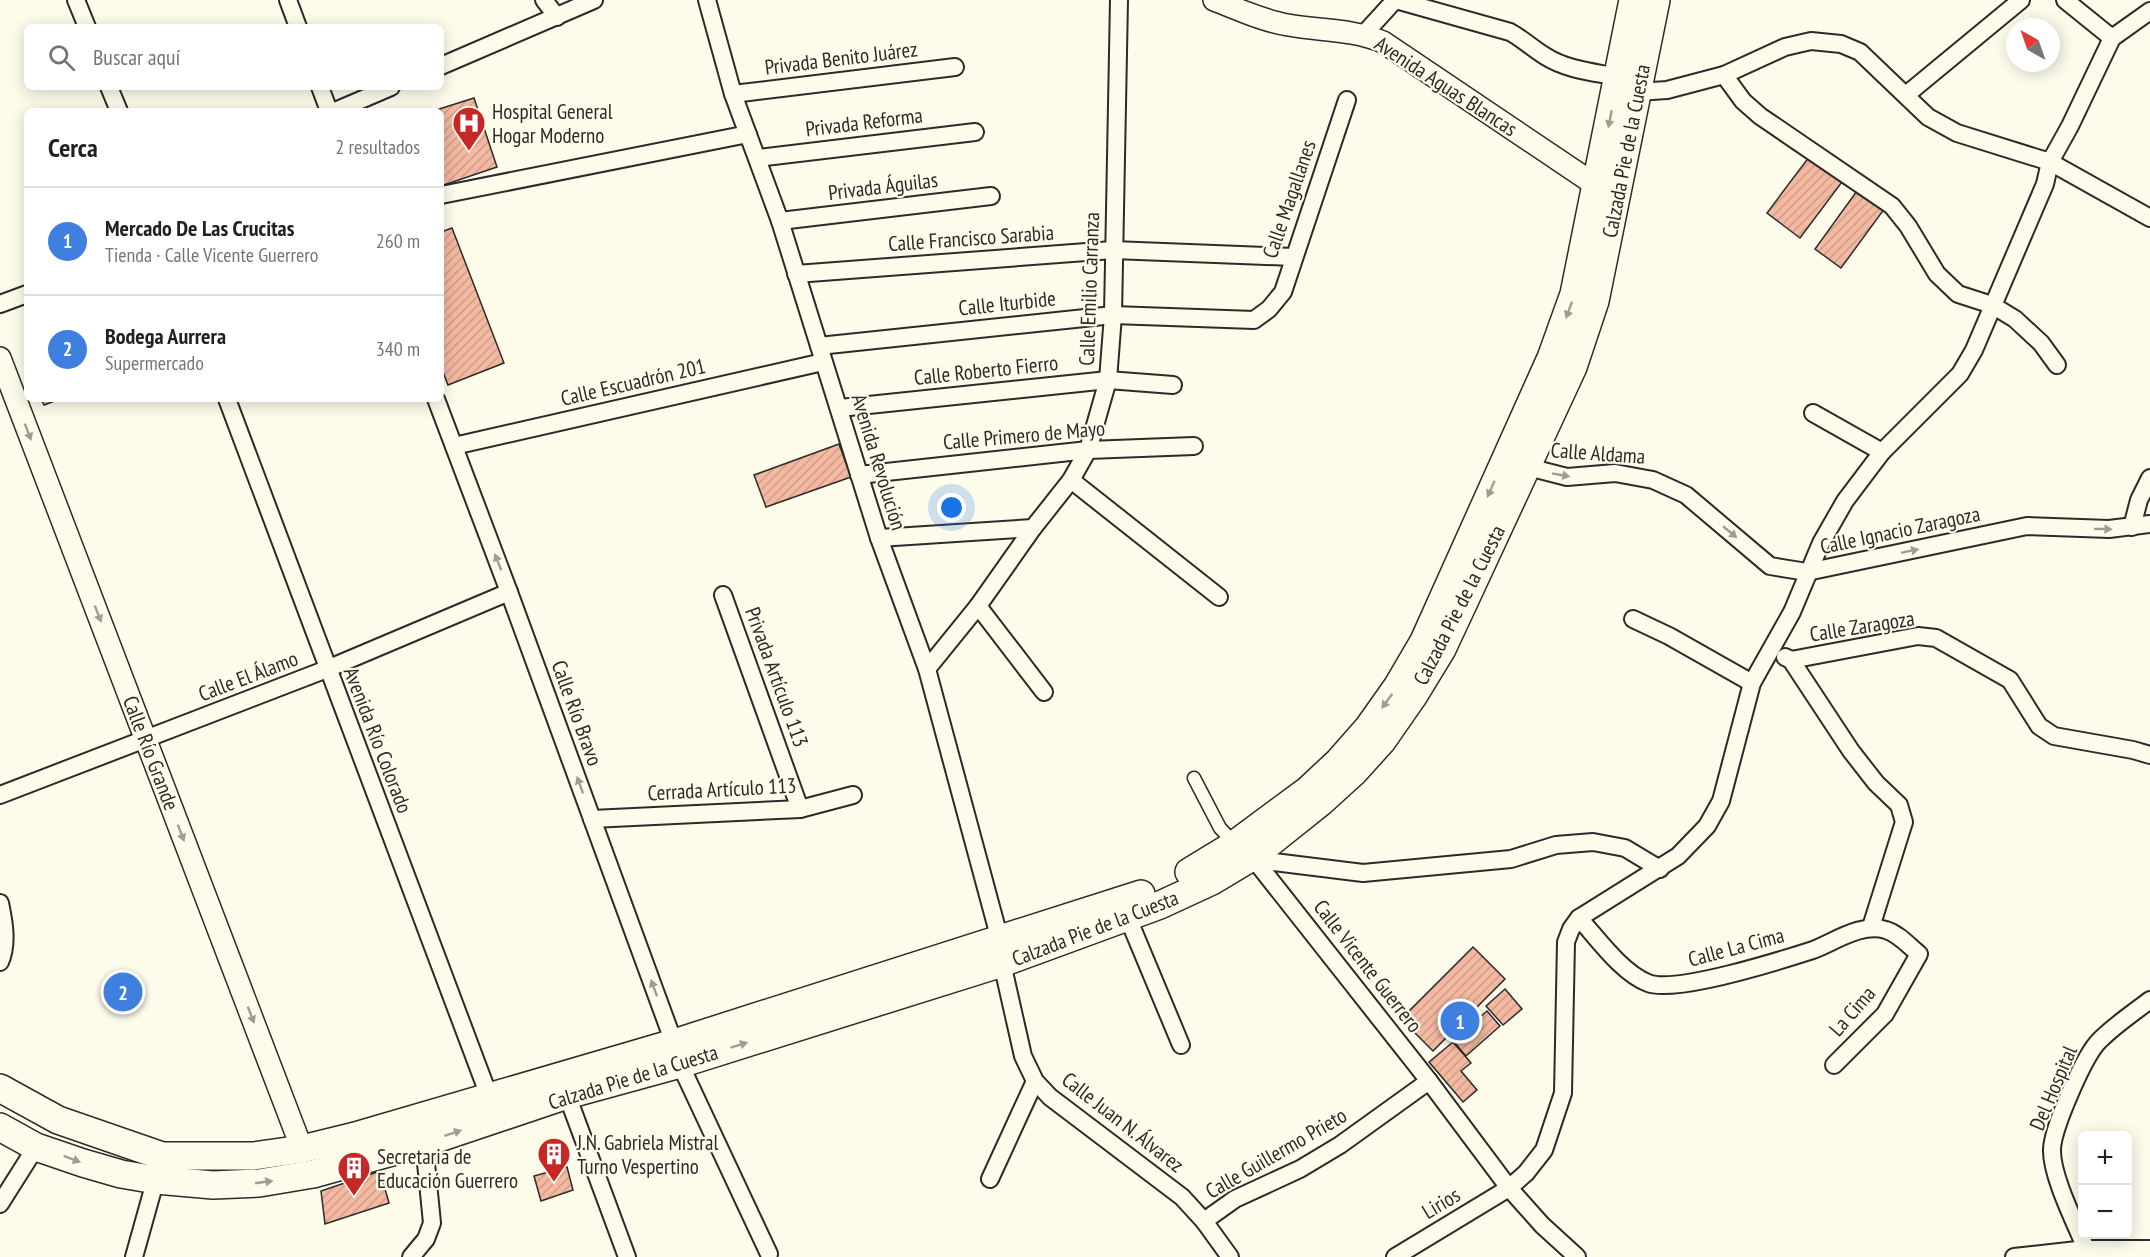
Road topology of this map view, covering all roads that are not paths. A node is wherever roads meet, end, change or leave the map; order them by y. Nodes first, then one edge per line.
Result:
1 (76, 0) edge
2 (288, 0) edge
3 (544, 0) edge
4 (594, 0) edge
5 (707, 0) edge
6 (1119, 0) edge
7 (1214, 0) edge
8 (1396, 0) edge
9 (1633, 0) edge
10 (1656, 0) edge
11 (2021, 0) edge
12 (2065, 0) edge
13 (2150, 11) edge
14 (557, 17) junction
15 (86, 24) edge
16 (297, 24) edge
17 (1364, 34) junction
18 (2112, 38) junction
19 (444, 65) edge
20 (955, 67) dead end
21 (1724, 75) junction
22 (1627, 84) junction
23 (110, 90) edge
24 (321, 90) edge
25 (384, 90) edge
26 (733, 94) junction
27 (1905, 94) junction
28 (1347, 100) dead end
29 (117, 108) edge
30 (328, 108) edge
31 (342, 108) edge
32 (975, 132) dead end
33 (748, 134) junction
34 (758, 158) junction
35 (2050, 162) junction
36 (1597, 186) junction
37 (444, 194) edge
38 (991, 196) dead end
39 (2150, 218) edge
40 (780, 221) junction
41 (1113, 250) junction
42 (1293, 257) junction
43 (796, 274) junction
44 (24, 295) edge
45 (0, 304) edge
46 (1992, 305) junction
47 (1269, 309) joint
48 (1113, 315) junction
49 (821, 354) junction
50 (0, 358) edge
51 (2057, 365) dead end
52 (1108, 380) junction
53 (1173, 385) dead end
54 (228, 402) edge
55 (437, 402) edge
56 (840, 408) junction
57 (1813, 413) dead end
58 (454, 446) junction
59 (1194, 446) dead end
60 (1088, 450) junction
61 (1882, 452) junction
62 (1516, 463) junction
63 (859, 475) junction
64 (2150, 478) edge
65 (1071, 480) junction
66 (1686, 495) joint
67 (2150, 524) edge
68 (2132, 527) junction
69 (1033, 528) junction
70 (879, 538) junction
71 (1807, 572) junction
72 (509, 592) junction
73 (723, 595) dead end
74 (1220, 597) dead end
75 (978, 606) junction
76 (1633, 619) dead end
77 (1771, 649) junction
78 (1791, 660) junction
79 (327, 669) junction
80 (927, 669) junction
81 (1752, 682) junction
82 (1044, 692) dead end
83 (146, 739) junction
84 (2150, 755) edge
85 (1194, 778) dead end
86 (0, 795) edge
87 (853, 795) dead end
88 (800, 809) junction
89 (592, 819) junction
90 (1248, 855) junction
91 (1660, 869) junction
92 (0, 903) edge
93 (1128, 918) junction
94 (1579, 918) junction
95 (1871, 927) junction
96 (1001, 952) junction
97 (0, 962) edge
98 (2150, 1000) edge
99 (1181, 1045) dead end
100 (677, 1053) junction
101 (1834, 1065) dead end
102 (1035, 1081) junction
103 (1429, 1081) junction
104 (0, 1088) edge
105 (567, 1095) junction
106 (489, 1096) junction
107 (0, 1127) edge
108 (424, 1143) junction
109 (36, 1147) junction
110 (302, 1149) junction
111 (159, 1168) junction
112 (990, 1179) dead end
113 (1509, 1188) junction
114 (0, 1204) edge
115 (1204, 1221) junction
116 (2150, 1249) edge
117 (2086, 1250) junction
118 (769, 1254) dead end
119 (134, 1257) edge
120 (411, 1257) edge
121 (627, 1257) edge
122 (1230, 1257) edge
123 (1395, 1257) edge
124 (1577, 1257) edge
125 (2014, 1257) edge

1 - 15 street
2 - 16 street
3 - 14 street
4 - 14 street
5 - 26 street, Avenida Revolución
6 - 41 street, Calle Emilio Carranza
7 - 17 street, Avenida Aguas Blancas
8 - 17 street
8 - 22 street
9 - 22 main road, Calzada Pie de la Cuesta
10 - 22 main road, Calzada Pie de la Cuesta
11 - 27 street
12 - 18 street
13 - 18 street
14 - 19 street
17 - 36 street, Avenida Aguas Blancas
18 - 35 street
20 - 26 street, Privada Benito Juárez
21 - 22 street
21 - 27 street
21 - 46 street
22 -> 36 main road, Calzada Pie de la Cuesta
22 - 62 main road, Calzada Pie de la Cuesta
23 - 29 street
24 - 30 street
25 - 31 street
26 - 33 street, Avenida Revolución
27 - 35 street
28 - 42 street, Calle Magallanes
32 - 34 street, Privada Reforma
33 - 34 street, Avenida Revolución
33 - 37 street
34 - 40 street, Avenida Revolución
35 - 39 street
35 - 46 street
36 -> 62 main road, Calzada Pie de la Cuesta
38 - 40 street, Privada Águilas
40 - 43 street, Avenida Revolución
41 - 42 street, Calle Francisco Sarabia
41 - 43 street, Calle Francisco Sarabia
41 - 48 street, Calle Emilio Carranza
42 - 47 street, Calle Magallanes
43 - 49 street, Avenida Revolución
44 - 45 street
46 - 51 street
46 - 61 street
47 - 48 street, Calle Iturbide
48 - 49 street, Calle Iturbide
48 - 52 street, Calle Emilio Carranza
49 - 56 street, Avenida Revolución
49 - 58 street, Calle Escuadrón 201
50 -> 83 street, Calle Río Grande
52 - 53 street, Calle Roberto Fierro
52 - 56 street, Calle Roberto Fierro
52 - 60 street, Calle Emilio Carranza
54 - 79 street, Avenida Río Colorado
55 - 58 street, Calle Río Bravo
56 - 63 street, Avenida Revolución
57 - 61 street
72 -> 58 street, Calle Río Bravo
59 - 60 street, Calle Primero de Mayo
60 - 63 street, Calle Primero de Mayo
60 - 65 street, Calle Emilio Carranza
61 - 71 street
62 -> 66 street, Calle Aldama
62 - 90 main road, Calzada Pie de la Cuesta
63 - 70 street, Avenida Revolución
64 - 68 street
65 - 69 street, Calle Emilio Carranza
65 - 74 street
66 -> 71 street, Calle Ignacio Zaragoza
67 - 68 street, Calle Ignacio Zaragoza
71 -> 68 street, Calle Ignacio Zaragoza
69 - 70 street
69 - 75 street, Calle Emilio Carranza
70 - 80 street, Avenida Revolución
71 - 77 street
72 - 79 street, Calle El Álamo
89 -> 72 street, Calle Río Bravo
73 - 88 street, Privada Artículo 113
75 - 80 street, Calle Emilio Carranza
75 - 82 street
76 - 81 street
77 - 78 street
77 - 81 street
78 - 84 street, Calle Zaragoza
78 - 95 street
79 - 83 street, Calle El Álamo
79 - 106 street, Avenida Río Colorado
80 - 96 street, Avenida Revolución
81 - 91 street
83 - 86 street, Calle El Álamo
83 -> 110 street, Calle Río Grande
85 - 90 street
87 - 88 street, Cerrada Artículo 113
88 - 89 street, Cerrada Artículo 113
100 -> 89 street, Calle Río Bravo
90 - 91 street
90 - 93 main road, Calzada Pie de la Cuesta
90 - 96 main road, Calzada Pie de la Cuesta
90 - 103 street, Calle Vicente Guerrero
91 - 94 street
92 - 97 street
93 - 96 main road, Calzada Pie de la Cuesta
93 - 99 street
94 - 95 street, Calle La Cima
94 - 113 street, Lirios
95 - 101 street, La Cima
96 - 100 main road, Calzada Pie de la Cuesta
96 - 102 street, Calle Juan N. Álvarez
98 - 117 street, Del Hospital
100 - 105 main road, Calzada Pie de la Cuesta
100 - 106 main road, Calzada Pie de la Cuesta
100 - 118 street, Calle Río Bravo
102 - 112 street
102 - 115 street, Calle Juan N. Álvarez
103 - 113 street, Calle Vicente Guerrero
103 - 115 street, Calle Guillermo Prieto
104 - 111 main road, Calzada Pie de la Cuesta
108 -> 105 main road, Calzada Pie de la Cuesta
105 - 121 street
106 - 110 main road, Calzada Pie de la Cuesta
107 - 109 main road, Calzada Pie de la Cuesta
111 -> 108 main road, Calzada Pie de la Cuesta
108 - 120 street
109 -> 111 main road, Calzada Pie de la Cuesta
109 - 114 street
110 - 111 main road, Calzada Pie de la Cuesta
111 - 119 street
113 - 123 street, Lirios
113 - 124 street, Calle Vicente Guerrero
115 - 122 street, Calle Juan N. Álvarez
116 - 117 street
117 - 125 street

